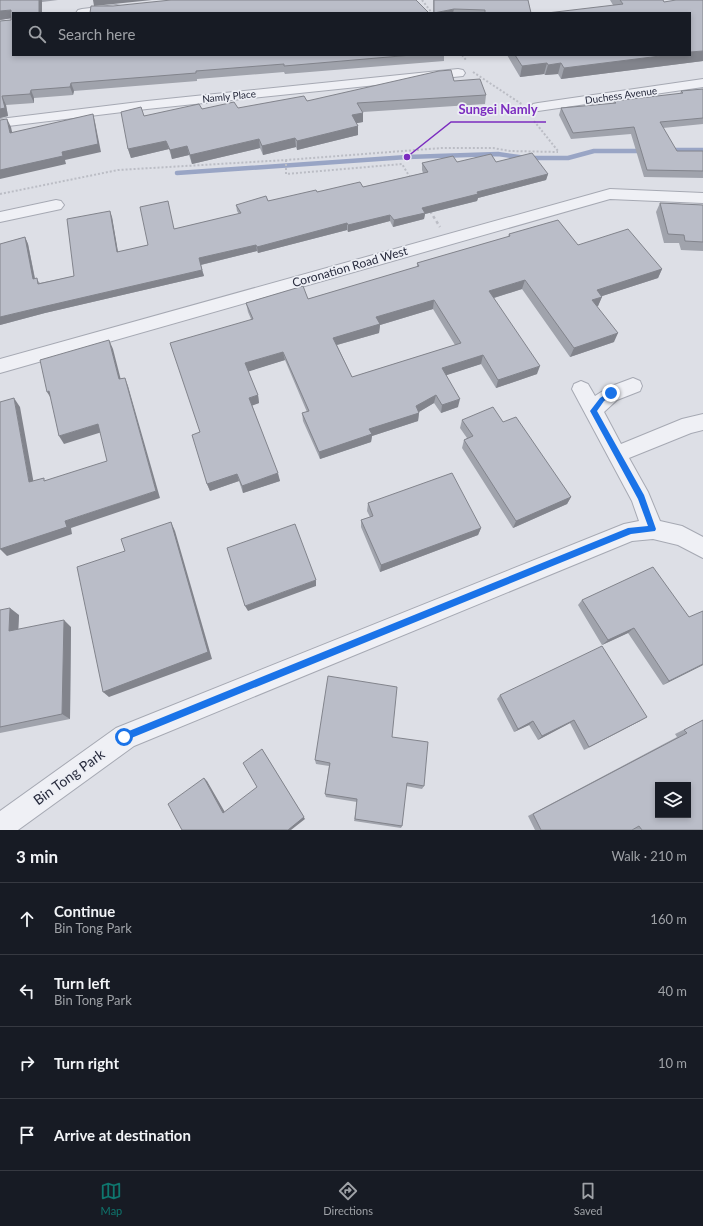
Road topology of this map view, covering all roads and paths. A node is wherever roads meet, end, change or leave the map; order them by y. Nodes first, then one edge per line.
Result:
1 (422, 0) edge
2 (130, 7) edge
3 (90, 12) edge
4 (431, 12) edge
5 (458, 73) joint
6 (703, 83) edge
7 (521, 104) junction
8 (531, 111) junction
9 (0, 123) edge
10 (286, 160) junction
11 (414, 184) edge
12 (0, 194) edge
13 (703, 198) edge
14 (56, 204) dead end
15 (430, 210) edge
16 (0, 217) edge
17 (447, 239) junction
18 (0, 366) edge
19 (633, 386) dead end
20 (581, 389) dead end
21 (594, 411) junction
22 (703, 422) edge
23 (617, 454) junction
24 (653, 529) junction
25 (703, 548) edge
26 (0, 827) edge

1 - 4 path
2 - 3 street
5 - 7 path
5 - 9 street, Namly Place
6 - 8 street, Duchess Avenue
7 - 8 path
7 - 8 path
8 - 10 path
10 - 11 path
10 - 12 path
13 - 17 street, Coronation Road West
14 - 16 street
15 - 17 path
17 - 18 street, Coronation Road West
19 - 21 street
20 - 21 street
21 - 23 street
22 - 23 street
23 - 24 street
24 - 25 street, Bin Tong Park
24 - 26 street, Bin Tong Park

